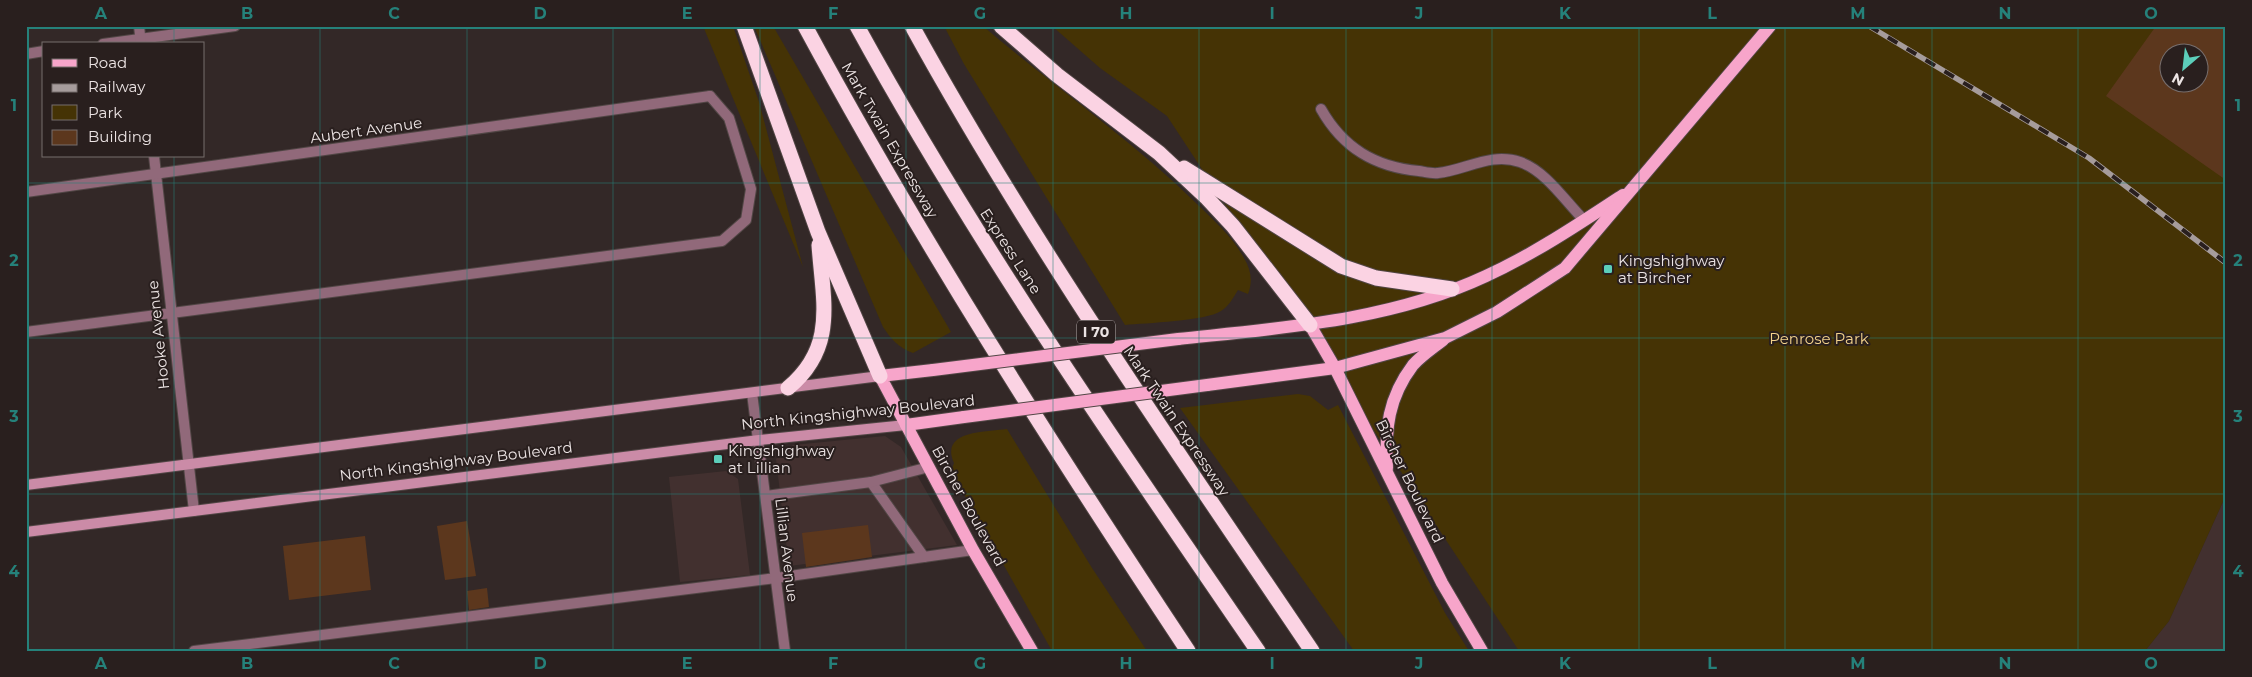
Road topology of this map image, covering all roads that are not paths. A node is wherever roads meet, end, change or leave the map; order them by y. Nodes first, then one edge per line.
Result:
1 (139, 26) edge
2 (235, 26) edge
3 (744, 26) edge
4 (805, 26) edge
5 (857, 26) edge
6 (912, 26) edge
7 (1001, 26) edge
8 (1770, 26) edge
9 (140, 41) edge
10 (42, 52) edge
11 (26, 54) edge
12 (1321, 109) dead end
13 (1159, 153) junction
14 (154, 158) edge
15 (156, 175) junction
16 (1636, 187) junction
17 (26, 192) edge
18 (1584, 220) junction
19 (818, 232) junction
20 (1452, 289) junction
21 (171, 314) junction
22 (1310, 325) junction
23 (26, 332) edge
24 (1445, 338) junction
25 (1335, 368) junction
26 (880, 376) junction
27 (788, 388) junction
28 (752, 392) junction
29 (906, 425) junction
30 (759, 440) junction
31 (187, 465) junction
32 (929, 467) junction
33 (1388, 473) junction
34 (871, 482) junction
35 (26, 485) edge
36 (766, 496) junction
37 (194, 511) junction
38 (26, 532) edge
39 (973, 550) junction
40 (924, 557) junction
41 (776, 578) junction
42 (194, 651) edge
43 (785, 651) edge
44 (1032, 651) edge
45 (1188, 651) edge
46 (1258, 651) edge
47 (1312, 651) edge
48 (1482, 651) edge

1 - 9 street
2 - 9 street
3 - 19 highway
4 - 45 highway, Mark Twain Expressway
5 - 46 highway, Express Lane
6 - 47 highway, Mark Twain Expressway / I 70
7 - 13 highway
8 - 16 main road, North Kingshighway Boulevard
10 - 11 street
12 - 18 street
13 - 20 highway
13 - 22 highway
14 - 15 street, Hooke Avenue
15 - 17 street, Aubert Avenue
15 - 21 street, Hooke Avenue
15 - 21 street, Aubert Avenue
16 - 18 main road, North Kingshighway Boulevard
16 - 24 main road, North Kingshighway Boulevard
18 - 20 main road, North Kingshighway Boulevard
19 - 26 highway
19 - 27 highway
20 - 22 main road, North Kingshighway Boulevard
21 - 23 street
21 - 31 street, Hooke Avenue
22 - 25 main road, Bircher Boulevard
22 - 26 main road, North Kingshighway Boulevard, bridge
24 - 25 main road, North Kingshighway Boulevard
24 - 33 main road
25 - 29 main road, North Kingshighway Boulevard, bridge
25 - 33 main road, Bircher Boulevard
26 - 27 main road, North Kingshighway Boulevard
26 - 29 main road, Bircher Boulevard
27 - 28 main road, North Kingshighway Boulevard
28 - 30 street, Lillian Avenue
28 - 31 main road, North Kingshighway Boulevard
29 - 30 main road, North Kingshighway Boulevard
29 - 32 main road, Bircher Boulevard
30 - 36 street, Lillian Avenue
30 - 37 main road, North Kingshighway Boulevard
31 - 35 main road, North Kingshighway Boulevard
31 - 37 street, Hooke Avenue
32 - 34 street
32 - 39 main road, Bircher Boulevard
33 - 48 main road, Bircher Boulevard
34 - 36 street
34 - 40 street
36 - 41 street, Lillian Avenue
37 - 38 main road, North Kingshighway Boulevard
39 - 40 street
39 - 44 main road, Bircher Boulevard
40 - 41 street
41 - 42 street
41 - 43 street, Lillian Avenue

